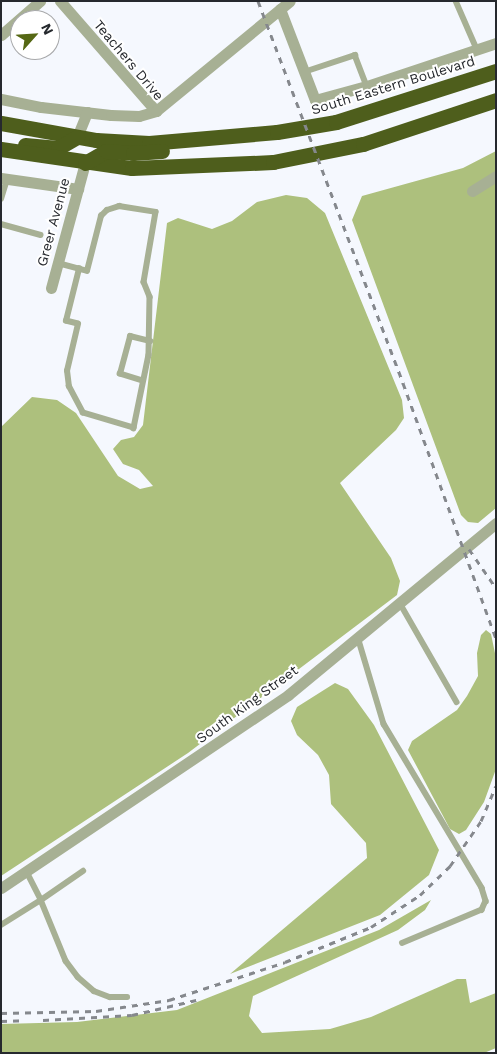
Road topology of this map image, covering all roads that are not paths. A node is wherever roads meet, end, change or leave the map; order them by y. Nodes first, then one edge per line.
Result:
1 (40, 1) edge
2 (60, 1) edge
3 (290, 1) edge
4 (456, 1) edge
5 (280, 10) junction
6 (1, 34) edge
7 (496, 43) edge
8 (477, 49) junction
9 (496, 71) edge
10 (304, 72) junction
11 (366, 86) junction
12 (1, 99) edge
13 (496, 100) edge
14 (156, 111) junction
15 (87, 112) junction
16 (1, 123) edge
17 (77, 137) junction
18 (232, 137) junction
19 (1, 143) edge
20 (1, 150) edge
21 (85, 163) junction
22 (496, 176) edge
23 (4, 178) edge
24 (78, 189) junction
25 (472, 192) dead end
26 (1, 200) edge
27 (1, 224) edge
28 (42, 235) dead end
29 (58, 263) junction
30 (79, 269) junction
31 (51, 288) dead end
32 (150, 341) junction
33 (143, 381) junction
34 (494, 527) edge
35 (400, 604) junction
36 (358, 637) junction
37 (458, 702) dead end
38 (83, 871) dead end
39 (27, 872) junction
40 (1, 888) edge
41 (41, 900) junction
42 (1, 925) edge
43 (403, 943) dead end
44 (128, 997) dead end

1 - 6 street
2 - 14 street, Teachers Drive
3 - 5 street
4 - 8 lane
5 - 10 street, South Eastern Boulevard
5 - 14 street
7 - 8 street, South Eastern Boulevard
8 - 11 street, South Eastern Boulevard
9 - 18 highway, South Eastern Boulevard
10 - 11 street, South Eastern Boulevard
10 - 11 lane
12 - 15 street
13 - 21 highway
14 - 15 street, Teachers Drive
15 - 17 street
16 - 17 highway, South Eastern Boulevard
17 - 18 highway, South Eastern Boulevard
17 - 19 highway
18 - 21 highway
20 - 21 highway
21 - 24 street, Greer Avenue
22 - 25 street
23 - 24 street
23 - 26 lane
24 - 29 street, Greer Avenue
27 - 28 lane
29 - 30 lane
29 - 31 street, Greer Avenue
30 - 32 lane
30 - 33 lane
32 - 33 lane
32 - 33 lane
34 - 35 street, South King Street
35 - 36 street, South King Street
35 - 37 lane
36 - 39 street, South King Street
36 - 43 lane
38 - 41 lane
39 - 40 street, South King Street
39 - 41 lane
41 - 42 lane
41 - 44 lane

